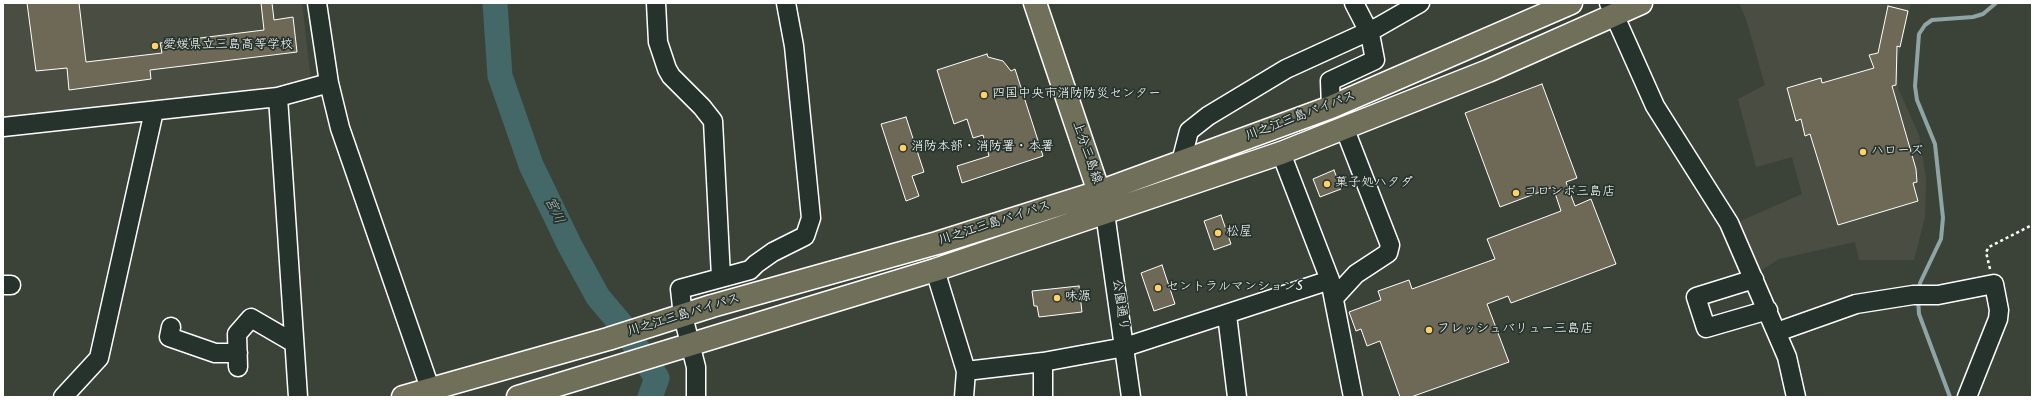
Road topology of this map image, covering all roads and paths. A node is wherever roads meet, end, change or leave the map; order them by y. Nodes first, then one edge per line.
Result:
1 (317, 3) edge
2 (656, 3) edge
3 (786, 3) edge
4 (1035, 3) edge
5 (1354, 3) edge
6 (1420, 3) edge
7 (1571, 3) edge
8 (1641, 3) edge
9 (1612, 9) edge
10 (1369, 32) junction
11 (329, 83) junction
12 (278, 97) junction
13 (1331, 107) junction
14 (154, 111) junction
15 (3, 127) edge
16 (1344, 127) junction
17 (1281, 153) junction
18 (1180, 162) junction
19 (1099, 192) junction
20 (1105, 213) junction
21 (2032, 226) edge
22 (935, 270) junction
23 (721, 277) junction
24 (1754, 279) junction
25 (1330, 280) junction
26 (1994, 284) junction
27 (1334, 298) junction
28 (1768, 310) junction
29 (1226, 315) junction
30 (683, 316) junction
31 (171, 327) dead end
32 (1777, 332) junction
33 (294, 343) junction
34 (690, 344) junction
35 (1125, 347) junction
36 (1043, 362) junction
37 (966, 371) junction
38 (432, 393) edge
39 (62, 397) edge
40 (298, 397) edge
41 (403, 397) edge
42 (518, 397) edge
43 (696, 397) edge
44 (964, 397) edge
45 (1043, 397) edge
46 (1131, 397) edge
47 (1237, 397) edge
48 (1353, 397) edge
49 (1796, 397) edge
50 (1967, 397) edge

1 - 11 street
2 - 23 street
3 - 23 street
4 - 19 main road, 上分三島線
5 - 10 street
6 - 10 street
7 - 13 main road, 川之江三島バイパス
8 - 9 main road, 川之江三島バイパス
9 - 16 main road, 川之江三島バイパス
9 - 24 street
10 - 13 street
10 - 18 street
11 - 12 street
11 - 38 street
12 - 14 street
12 - 33 street
13 - 18 main road, 川之江三島バイパス
14 - 15 street
14 - 39 street
16 - 17 main road, 川之江三島バイパス
16 - 27 street
17 - 20 main road, 川之江三島バイパス
17 - 25 street
18 - 19 main road, 川之江三島バイパス
19 - 20 main road, 上分三島線
19 - 30 main road, 川之江三島バイパス
20 - 22 main road, 川之江三島バイパス
20 - 35 street, 公園通り
21 - 26 path
22 - 34 main road, 川之江三島バイパス
22 - 37 street
23 - 30 street
24 - 28 street
24 - 28 street
25 - 27 street
25 - 29 street
26 - 32 street
26 - 50 street
27 - 48 street
28 - 32 street
29 - 35 street
29 - 47 street
30 - 34 street
30 - 38 main road, 川之江三島バイパス
31 - 33 street
32 - 49 street
33 - 40 street
34 - 42 main road, 川之江三島バイパス
34 - 43 street
35 - 36 street
35 - 46 street, 公園通り
36 - 37 street
36 - 45 street
37 - 44 street
38 - 41 main road, 川之江三島バイパス

